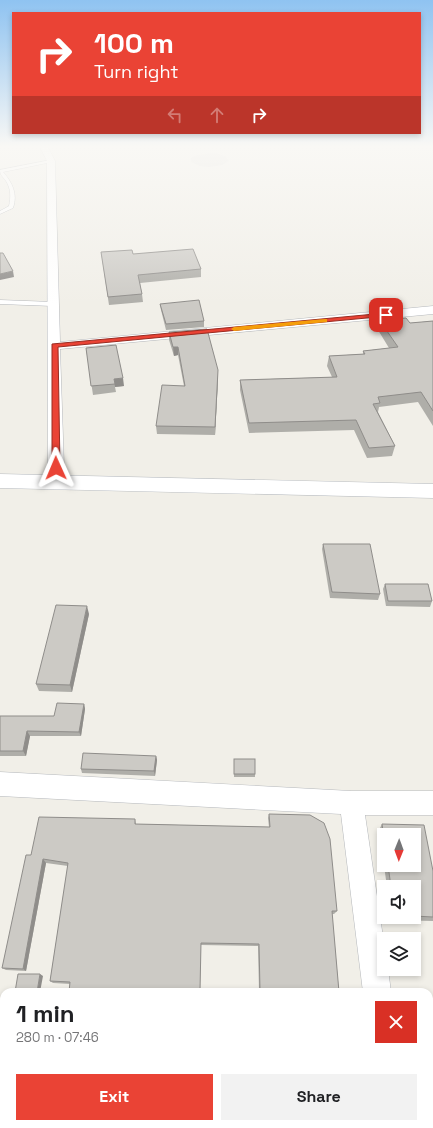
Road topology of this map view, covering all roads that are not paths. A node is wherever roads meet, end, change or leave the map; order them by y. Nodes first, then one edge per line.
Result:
1 (14, 200) edge
2 (52, 200) edge
3 (0, 213) edge
4 (0, 302) edge
5 (53, 304) junction
6 (433, 310) edge
7 (54, 346) junction
8 (0, 467) edge
9 (56, 468) junction
10 (433, 477) edge
11 (0, 481) edge
12 (433, 491) edge
13 (0, 784) edge
14 (351, 803) junction
15 (433, 803) edge
16 (376, 988) edge

1 - 3 lane
2 - 5 street
4 - 5 lane
5 - 7 street
6 - 7 street
7 - 9 street
8 - 9 main road
9 - 10 main road
11 - 12 main road
13 - 14 street
14 - 15 street
14 - 16 street

